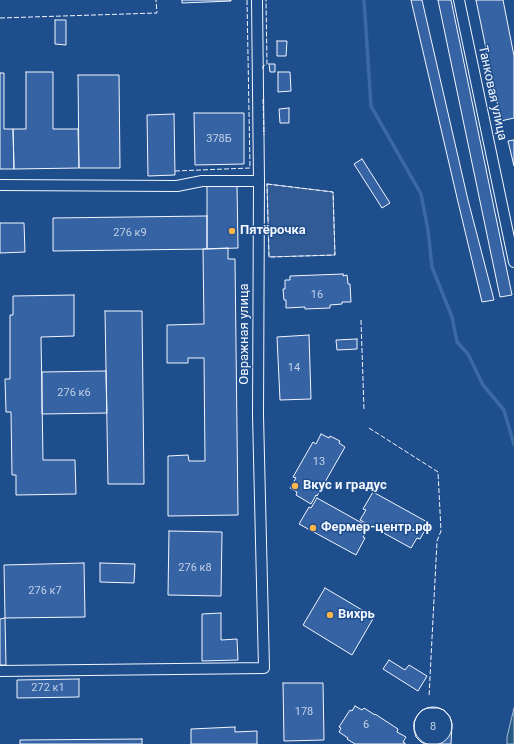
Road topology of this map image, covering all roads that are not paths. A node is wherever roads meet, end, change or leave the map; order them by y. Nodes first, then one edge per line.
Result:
1 (257, 0) edge
2 (459, 0) edge
3 (259, 181) junction
4 (0, 185) edge
5 (514, 262) edge
6 (0, 671) edge

1 - 3 street, Овражная улица
2 - 5 street, Танковая улица
3 - 4 street
3 - 6 street, Овражная улица

